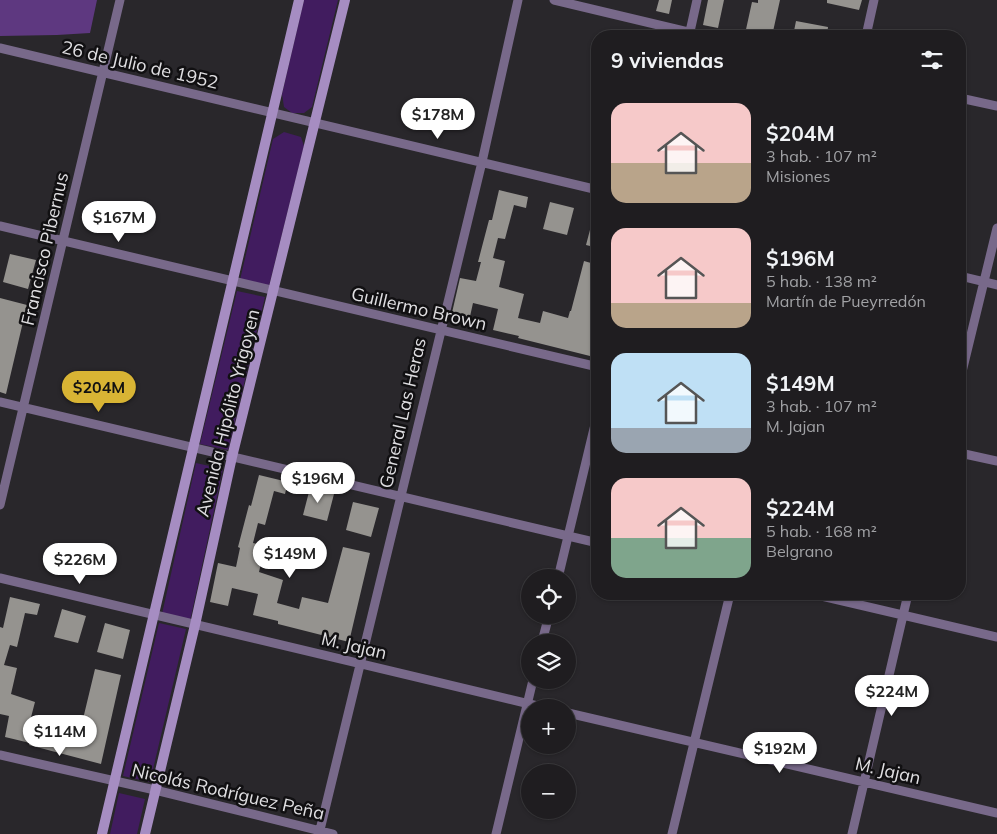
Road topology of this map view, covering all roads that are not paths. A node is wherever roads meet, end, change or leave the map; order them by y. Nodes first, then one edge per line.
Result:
1 (120, 0) edge
2 (299, 0) edge
3 (345, 0) edge
4 (518, 0) edge
5 (554, 0) edge
6 (697, 0) edge
7 (874, 0) edge
8 (673, 30) edge
9 (690, 30) edge
10 (867, 30) edge
11 (0, 48) edge
12 (103, 73) junction
13 (966, 99) edge
14 (997, 106) edge
15 (272, 113) junction
16 (315, 123) junction
17 (482, 162) junction
18 (591, 188) edge
19 (0, 226) edge
20 (997, 228) edge
21 (63, 242) junction
22 (966, 278) edge
23 (233, 282) junction
24 (983, 282) junction
25 (997, 285) edge
26 (274, 291) junction
27 (440, 330) junction
28 (966, 354) edge
29 (591, 365) edge
30 (0, 402) edge
31 (24, 408) junction
32 (591, 441) edge
33 (193, 447) junction
34 (966, 454) edge
35 (232, 457) junction
36 (997, 461) edge
37 (400, 496) junction
38 (0, 505) edge
39 (568, 536) junction
40 (591, 541) edge
41 (560, 569) edge
42 (0, 578) edge
43 (729, 600) edge
44 (839, 600) edge
45 (907, 600) edge
46 (903, 615) junction
47 (154, 616) junction
48 (195, 625) junction
49 (997, 637) edge
50 (360, 664) junction
51 (521, 701) edge
52 (576, 715) edge
53 (521, 732) edge
54 (694, 742) junction
55 (0, 755) edge
56 (114, 782) junction
57 (865, 782) junction
58 (155, 790) junction
59 (997, 813) edge
60 (320, 832) edge
61 (102, 834) edge
62 (145, 834) edge
63 (333, 834) edge
64 (496, 834) edge
65 (672, 834) edge
66 (852, 834) edge

1 - 12 street, Francisco Pibernus
2 - 15 main road, Avenida Hipólito Yrigoyen
3 - 16 main road, Avenida Hipólito Yrigoyen
4 - 17 street, General Las Heras
5 - 8 street
6 - 9 street
7 - 10 street
11 - 12 street, 26 de Julio de 1952
12 - 15 street, 26 de Julio de 1952
12 - 21 street, Francisco Pibernus
13 - 14 street
15 - 16 street, 26 de Julio de 1952
15 - 23 main road, Avenida Hipólito Yrigoyen
16 - 17 street, 26 de Julio de 1952
16 - 26 main road, Avenida Hipólito Yrigoyen
17 - 18 street, 26 de Julio de 1952
17 - 27 street, General Las Heras
19 - 21 street, Guillermo Brown
20 - 24 street
21 - 23 street, Guillermo Brown
21 - 31 street, Francisco Pibernus
22 - 24 street
23 - 26 street, Guillermo Brown
23 - 33 main road, Avenida Hipólito Yrigoyen
24 - 25 street
24 - 28 street
26 - 27 street, Guillermo Brown
26 - 35 main road, Avenida Hipólito Yrigoyen
27 - 29 street, Guillermo Brown
27 - 37 street, General Las Heras
30 - 31 street
31 - 33 street
31 - 38 street, Francisco Pibernus
32 - 39 street
33 - 35 street
33 - 47 main road, Avenida Hipólito Yrigoyen
34 - 36 street
35 - 37 street
35 - 48 main road, Avenida Hipólito Yrigoyen
37 - 39 street
37 - 50 street, General Las Heras
39 - 40 street
39 - 41 street
42 - 47 street, M. Jajan
43 - 54 street
44 - 46 street
45 - 46 street
46 - 49 street
46 - 57 street
47 - 48 street, M. Jajan
47 - 56 main road, Avenida Hipólito Yrigoyen
48 - 50 street, M. Jajan
48 - 58 main road, Avenida Hipólito Yrigoyen
50 - 51 street, M. Jajan
50 - 60 street, General Las Heras
52 - 54 street, M. Jajan
53 - 64 street
54 - 57 street, M. Jajan
54 - 65 street
55 - 56 street, Nicolás Rodríguez Peña
56 - 58 street, Nicolás Rodríguez Peña
56 - 61 main road, Avenida Hipólito Yrigoyen
57 - 59 street, M. Jajan
57 - 66 street
58 - 60 street, Nicolás Rodríguez Peña
58 - 62 main road, Avenida Hipólito Yrigoyen
60 - 63 street, Nicolás Rodríguez Peña

